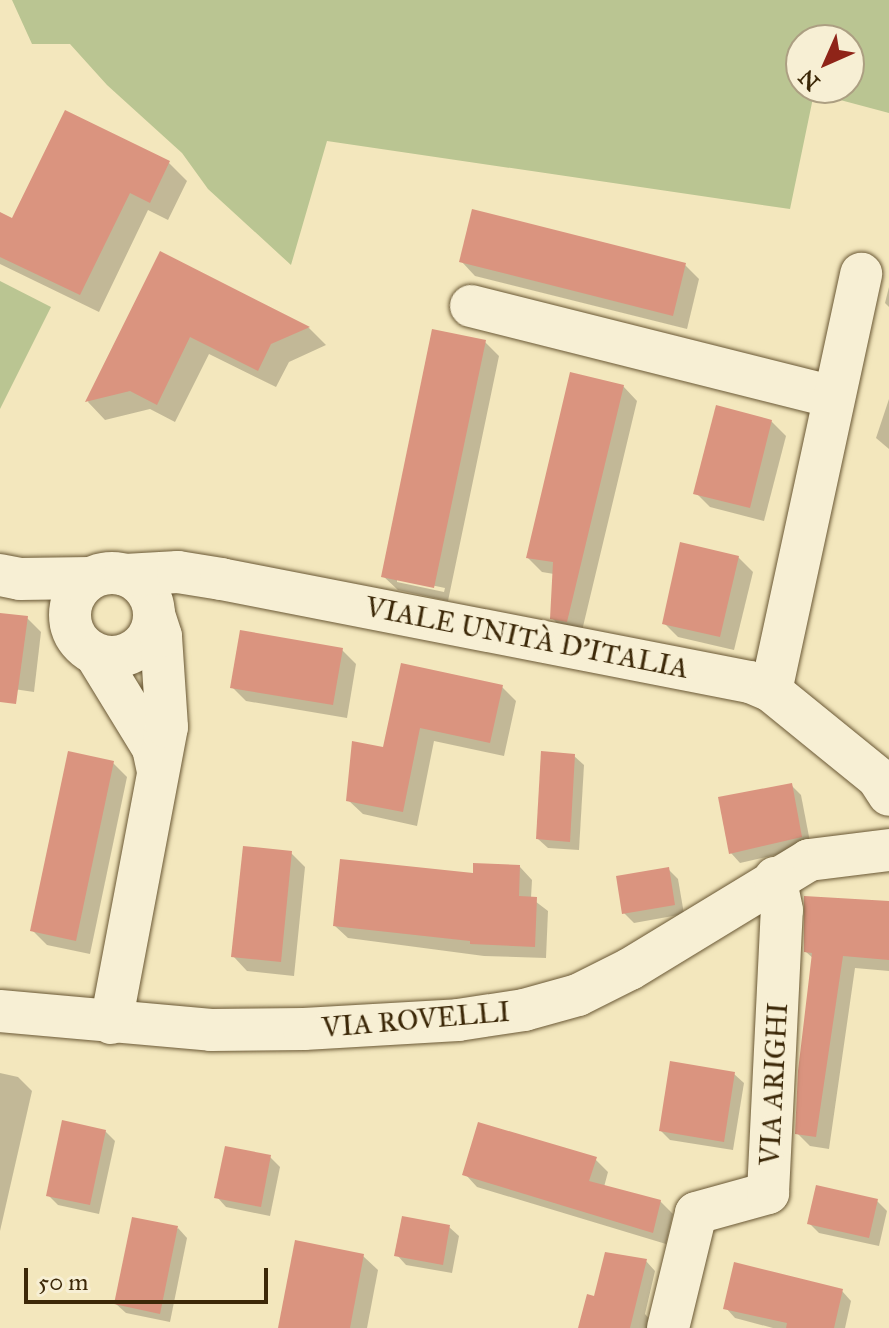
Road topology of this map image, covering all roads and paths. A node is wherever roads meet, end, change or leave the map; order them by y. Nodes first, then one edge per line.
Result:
1 (861, 274) dead end
2 (471, 306) dead end
3 (832, 397) junction
4 (108, 576) junction
5 (10, 577) edge
6 (154, 615) junction
7 (69, 620) junction
8 (96, 655) junction
9 (771, 691) junction
10 (159, 776) junction
11 (889, 795) edge
12 (889, 850) edge
13 (775, 878) junction
14 (0, 1011) edge
15 (111, 1023) junction
16 (668, 1328) edge

1 - 3 street
2 - 3 street
3 - 9 street
4 - 5 street, VIALE UNITÀ D'ITALIA
4 - 6 street
4 - 7 street
4 - 9 street, VIALE UNITÀ D'ITALIA
5 - 7 street
6 - 8 street
6 - 10 street
7 - 8 street
8 - 10 street
9 - 11 street, VIALE UNITÀ D'ITALIA
10 - 15 street
12 - 13 street, VIA ROVELLI
13 - 15 street, VIA ROVELLI
13 - 16 street, VIA ARIGHI
14 - 15 street, VIA ROVELLI

